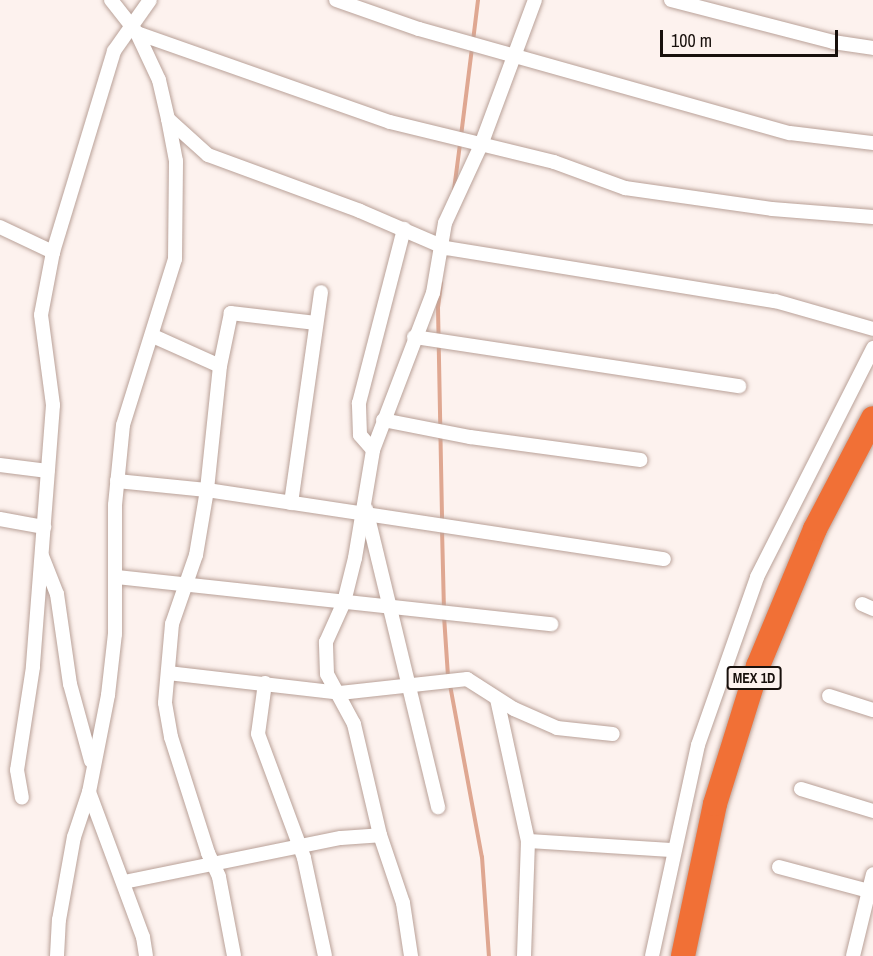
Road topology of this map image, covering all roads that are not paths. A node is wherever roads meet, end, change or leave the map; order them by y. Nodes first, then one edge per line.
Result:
1 (111, 0) edge
2 (150, 0) edge
3 (336, 0) edge
4 (535, 0) edge
5 (670, 0) edge
6 (135, 30) junction
7 (873, 48) edge
8 (513, 57) junction
9 (168, 119) junction
10 (873, 143) edge
11 (482, 146) junction
12 (873, 217) edge
13 (0, 227) edge
14 (404, 229) junction
15 (439, 244) junction
16 (53, 252) junction
17 (321, 292) dead end
18 (316, 323) junction
19 (873, 329) edge
20 (153, 336) junction
21 (414, 337) junction
22 (873, 348) edge
23 (220, 366) junction
24 (739, 386) dead end
25 (873, 418) edge
26 (383, 420) junction
27 (373, 450) junction
28 (640, 460) dead end
29 (0, 465) edge
30 (48, 471) junction
31 (117, 480) junction
32 (207, 490) junction
33 (291, 503) junction
34 (365, 510) junction
35 (0, 519) edge
36 (44, 527) junction
37 (42, 554) junction
38 (664, 559) dead end
39 (117, 577) junction
40 (186, 584) junction
41 (344, 602) junction
42 (392, 608) junction
43 (551, 624) dead end
44 (168, 674) junction
45 (266, 683) junction
46 (410, 685) junction
47 (340, 693) junction
48 (829, 696) dead end
49 (497, 699) junction
50 (873, 711) edge
51 (613, 734) dead end
52 (92, 763) junction
53 (801, 789) dead end
54 (89, 792) junction
55 (22, 798) dead end
56 (438, 807) dead end
57 (873, 811) edge
58 (380, 835) junction
59 (528, 841) junction
60 (300, 847) junction
61 (672, 850) junction
62 (214, 866) junction
63 (779, 867) dead end
64 (873, 874) edge
65 (124, 882) junction
66 (869, 891) junction
67 (57, 956) edge
68 (146, 956) edge
69 (234, 956) edge
70 (325, 956) edge
71 (411, 956) edge
72 (524, 956) edge
73 (652, 956) edge
74 (683, 956) edge
75 (853, 956) edge

1 - 6 street
2 - 6 street
3 - 8 street
4 - 8 street
5 - 7 street
6 - 9 street
6 - 11 street
6 - 16 street
8 - 10 street
8 - 11 street
9 - 14 street
9 - 20 street
11 - 12 street
11 - 15 street
13 - 16 street
14 - 15 street
14 - 27 street
15 - 19 street
15 - 21 street
16 - 30 street
17 - 18 street
18 - 23 street
18 - 33 street
20 - 23 street
20 - 31 street
21 - 24 street
21 - 26 street
22 - 61 street
23 - 32 street
25 - 74 highway, MEX 1D
26 - 27 street
26 - 28 street
27 - 34 street
29 - 30 street
30 - 36 street
31 - 32 street
31 - 39 street
32 - 33 street
32 - 40 street
33 - 34 street
34 - 38 street
34 - 41 street
34 - 42 street
35 - 36 street
36 - 37 street
37 - 52 street
37 - 55 street
39 - 40 street
39 - 52 street
40 - 41 street
40 - 44 street
41 - 42 street
41 - 47 street
42 - 43 street
42 - 46 street
44 - 45 street
44 - 62 street
45 - 47 street
45 - 60 street
46 - 47 street
46 - 49 street
46 - 56 street
47 - 58 street
48 - 50 street
49 - 51 street
49 - 59 street
52 - 54 street
53 - 57 street
54 - 65 street
54 - 67 street
58 - 60 street
58 - 71 street
59 - 61 street
59 - 72 street
60 - 62 street
60 - 70 street
61 - 73 street
62 - 65 street
62 - 69 street
63 - 66 street
64 - 66 street
65 - 68 street
66 - 75 street

